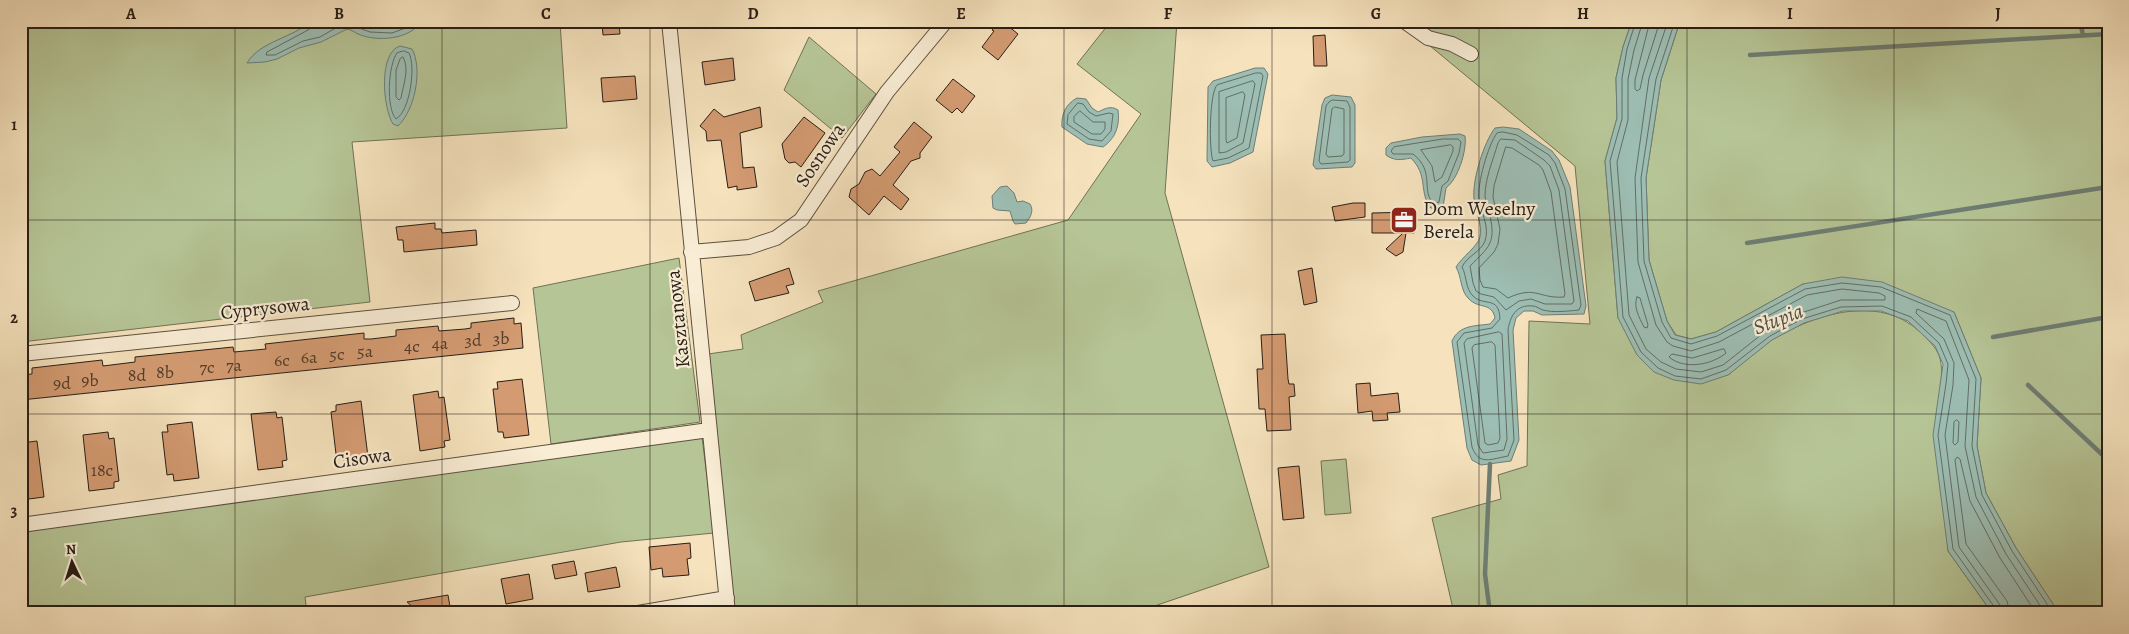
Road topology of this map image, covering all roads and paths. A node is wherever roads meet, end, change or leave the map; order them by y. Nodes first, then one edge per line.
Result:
1 (668, 21) edge
2 (946, 21) edge
3 (1404, 21) edge
4 (1471, 54) dead end
5 (692, 252) junction
6 (512, 302) dead end
7 (21, 354) edge
8 (709, 430) junction
9 (21, 525) edge
10 (727, 598) junction
11 (638, 613) edge
12 (728, 613) edge

1 - 5 street, Kasztanowa
2 - 5 street, Sosnowa
3 - 4 street
5 - 8 street, Kasztanowa
6 - 7 street, Cyprysowa
8 - 9 street, Cisowa
8 - 10 street, Kasztanowa
10 - 11 street
10 - 12 street, Kasztanowa

